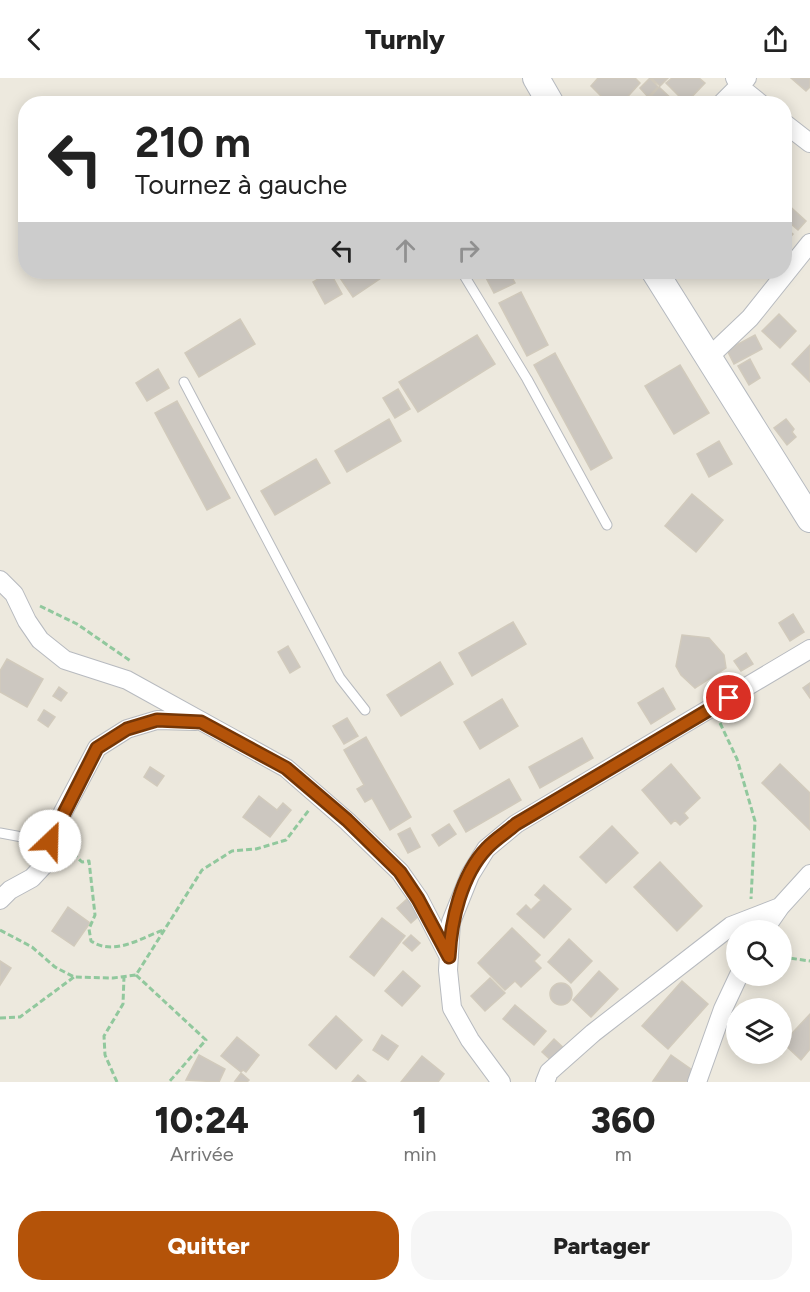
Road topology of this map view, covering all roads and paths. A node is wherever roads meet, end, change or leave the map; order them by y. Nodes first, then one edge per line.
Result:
1 (536, 78) edge
2 (741, 81) edge
3 (546, 96) edge
4 (729, 96) edge
5 (754, 96) edge
6 (792, 129) edge
7 (810, 143) edge
8 (810, 243) edge
9 (792, 266) edge
10 (466, 279) edge
11 (660, 279) edge
12 (781, 279) edge
13 (710, 356) junction
14 (184, 382) dead end
15 (810, 519) edge
16 (607, 525) dead end
17 (0, 580) edge
18 (810, 649) edge
19 (712, 708) junction
20 (366, 710) dead end
21 (201, 722) junction
22 (319, 797) junction
23 (0, 833) edge
24 (51, 837) junction
25 (810, 874) edge
26 (0, 900) edge
27 (757, 920) edge
28 (762, 920) edge
29 (165, 929) junction
30 (0, 930) edge
31 (726, 930) edge
32 (449, 957) junction
33 (792, 958) edge
34 (810, 961) edge
35 (136, 975) junction
36 (74, 976) junction
37 (124, 977) junction
38 (734, 986) edge
39 (0, 1018) edge
40 (117, 1082) edge
41 (169, 1082) edge
42 (501, 1082) edge
43 (545, 1082) edge
44 (697, 1082) edge

1 - 3 main road
2 - 4 street
2 - 5 street
6 - 7 street
8 - 9 street
10 - 16 lane
11 - 13 main road
12 - 13 street
13 - 15 main road
14 - 20 lane
17 - 21 street
18 - 19 street
19 - 27 path
19 - 32 street
21 - 22 street
21 - 24 street
22 - 29 path
22 - 32 street
23 - 24 lane
24 - 26 street
24 - 29 path
25 - 28 street
29 - 35 path
30 - 36 path
31 - 43 street
32 - 42 street
33 - 34 path
35 - 37 path
35 - 41 path
36 - 37 path
36 - 39 path
37 - 40 path
38 - 44 street

